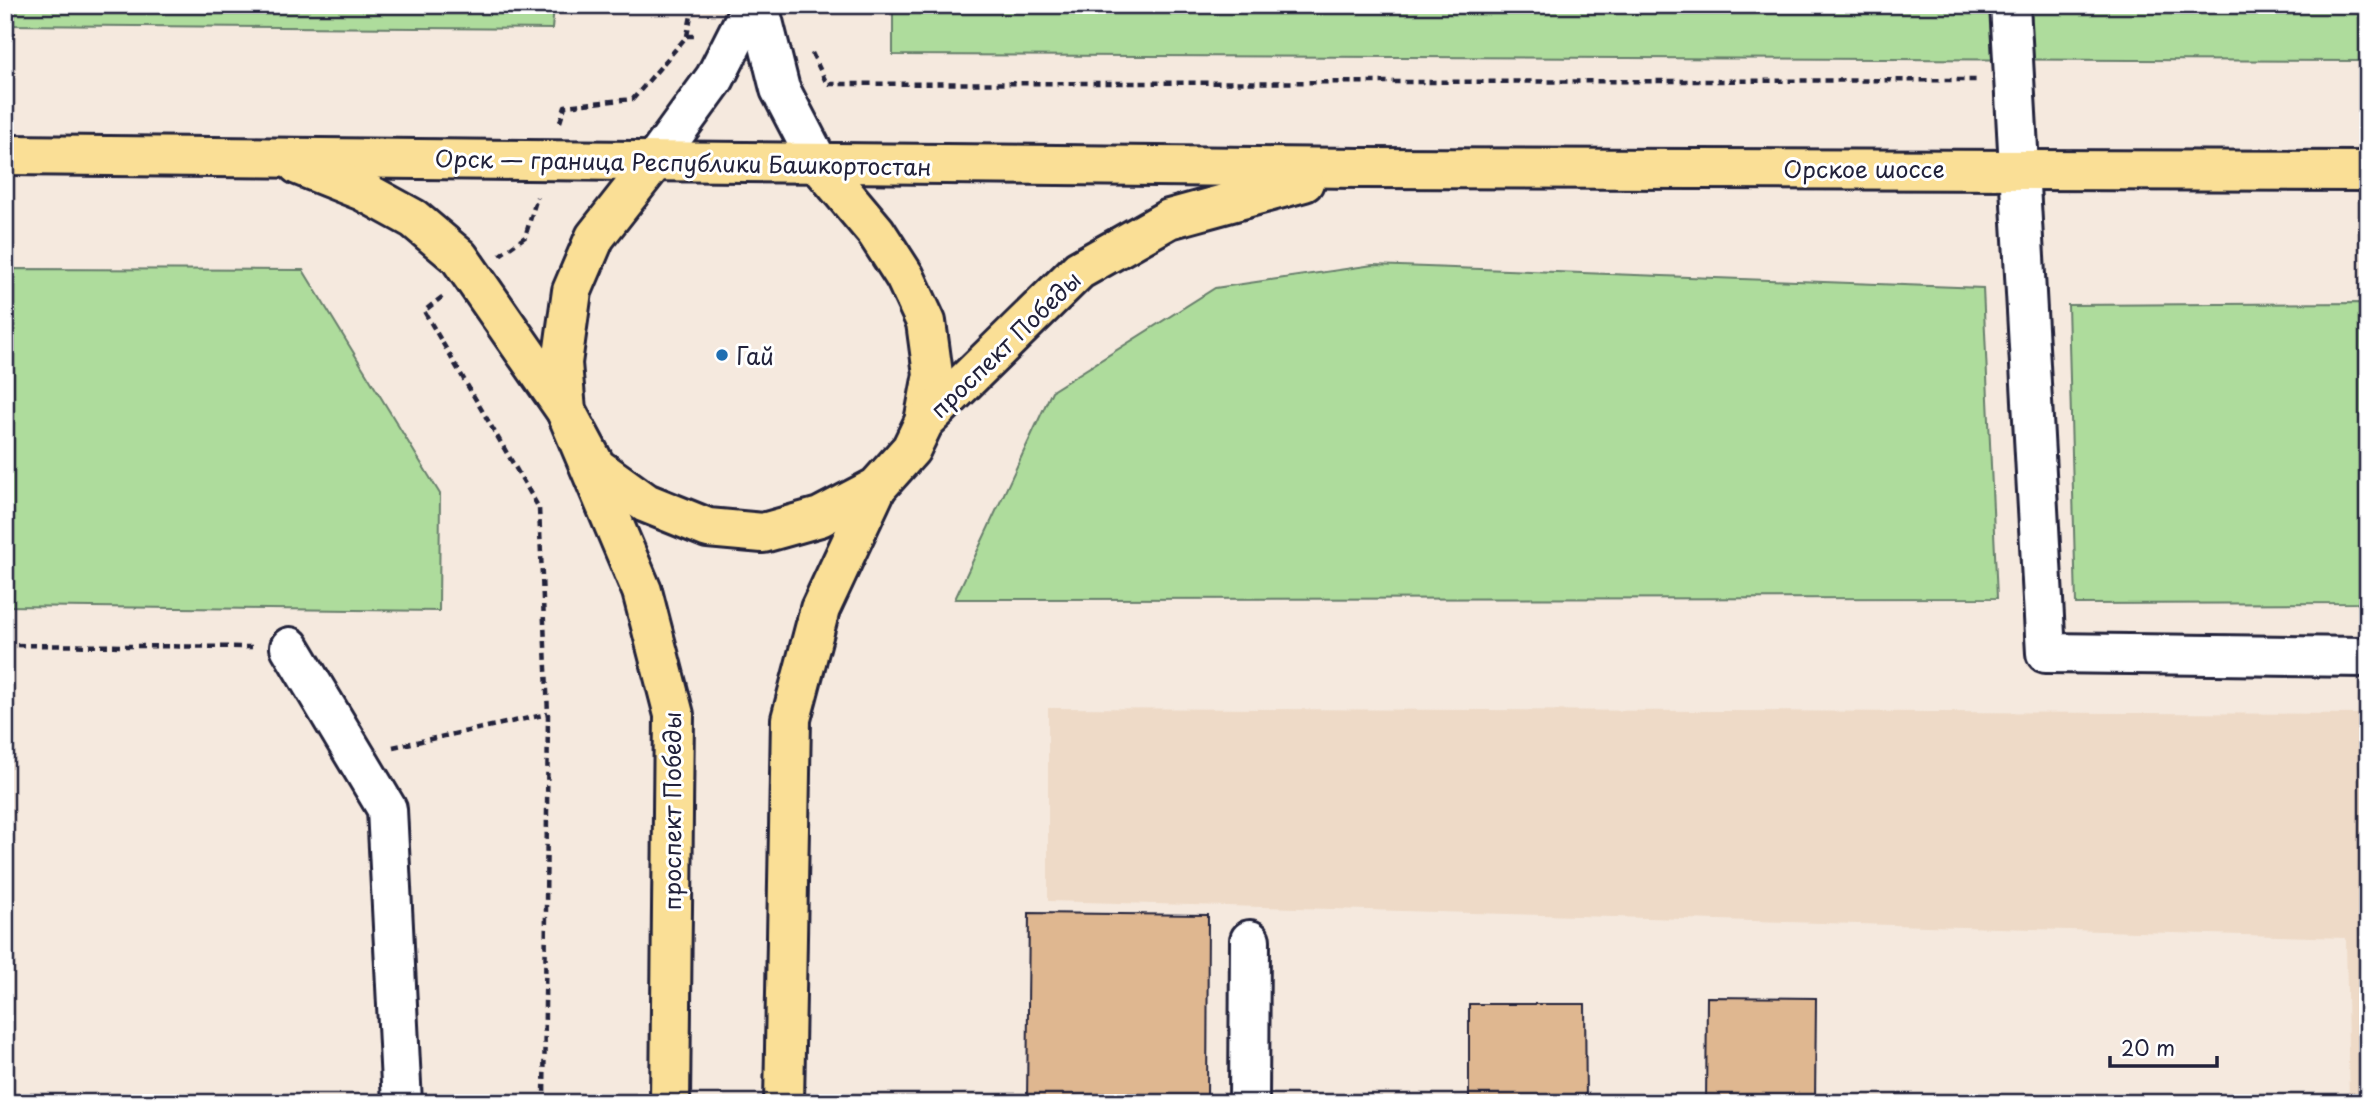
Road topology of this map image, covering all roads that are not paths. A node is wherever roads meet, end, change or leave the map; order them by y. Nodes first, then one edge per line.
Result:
1 (2010, 5) edge
2 (753, 20) edge
3 (5, 155) edge
4 (280, 157) junction
5 (654, 162) junction
6 (819, 164) junction
7 (1361, 168) junction
8 (2020, 168) junction
9 (2368, 170) edge
10 (566, 411) junction
11 (925, 422) junction
12 (877, 487) junction
13 (290, 647) road end
14 (2368, 657) edge
15 (1250, 940) dead end
16 (402, 1103) edge
17 (670, 1103) edge
18 (785, 1103) edge
19 (1249, 1103) edge

1 - 8 street
2 - 5 street
2 - 6 street
3 - 4 main road, Орск — граница Республики Башкортостан
4 - 5 main road, Орск — граница Республики Башкортостан
4 - 10 main road
5 - 6 main road, Орск — граница Республики Башкортостан
5 - 10 main road
6 - 7 main road, Орск — граница Республики Башкортостан
6 - 11 main road
7 - 8 main road, Орское шоссе
7 - 11 main road, проспект Победы
8 - 9 main road, Орское шоссе
8 - 14 street
10 - 12 main road
10 - 17 main road, проспект Победы
11 - 12 main road
12 - 18 main road
13 - 16 street
15 - 19 street

